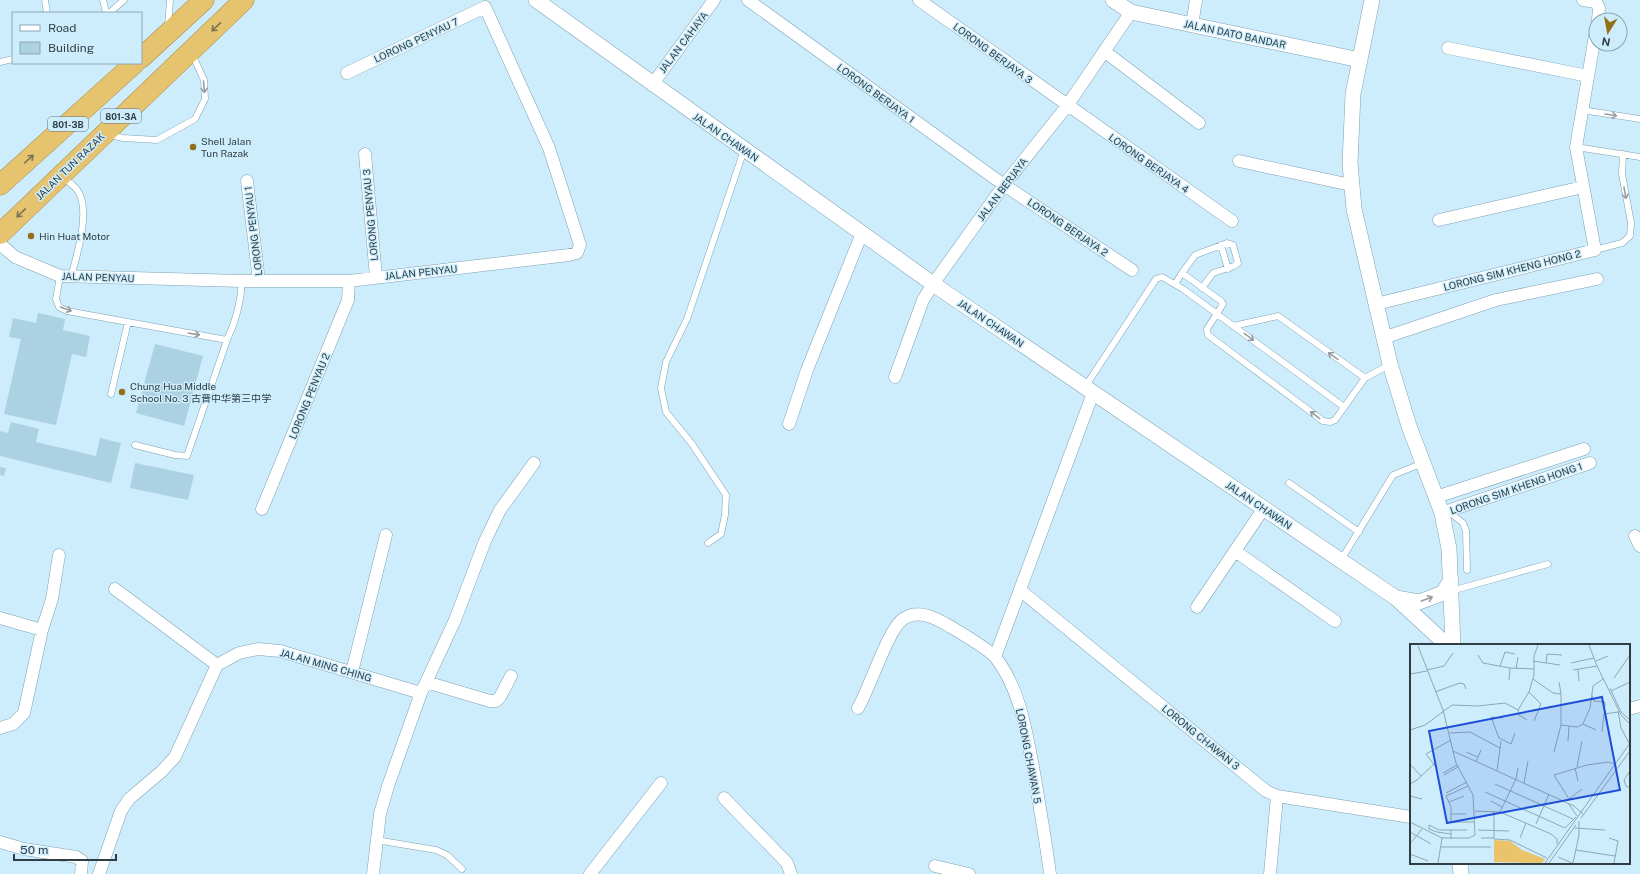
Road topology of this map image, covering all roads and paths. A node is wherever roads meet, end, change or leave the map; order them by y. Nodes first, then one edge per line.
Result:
1 (45, 0) edge
2 (103, 0) edge
3 (124, 0) edge
4 (170, 0) edge
5 (204, 0) edge
6 (244, 0) edge
7 (536, 0) edge
8 (714, 0) edge
9 (748, 0) edge
10 (919, 0) edge
11 (1113, 0) edge
12 (1196, 0) edge
13 (1372, 0) edge
14 (1583, 0) edge
15 (488, 4) edge
16 (47, 12) edge
17 (108, 12) edge
18 (109, 12) edge
19 (1131, 12) junction
20 (1599, 12) edge
21 (1192, 24) junction
22 (164, 37) junction
23 (1448, 48) dead end
24 (191, 50) junction
25 (1104, 51) junction
26 (1592, 52) edge
27 (142, 57) edge
28 (12, 59) edge
29 (1360, 60) junction
30 (0, 62) edge
31 (134, 64) edge
32 (347, 72) dead end
33 (1588, 76) junction
34 (652, 84) junction
35 (1066, 106) junction
36 (1582, 110) junction
37 (1640, 119) edge
38 (1199, 123) dead end
39 (103, 134) junction
40 (1576, 147) junction
41 (744, 150) junction
42 (365, 154) dead end
43 (1623, 154) junction
44 (1640, 157) edge
45 (1239, 161) dead end
46 (60, 175) junction
47 (247, 181) dead end
48 (1351, 184) junction
49 (0, 185) edge
50 (1004, 185) junction
51 (1583, 187) junction
52 (1440, 220) dead end
53 (1232, 221) dead end
54 (862, 233) junction
55 (0, 234) edge
56 (0, 244) edge
57 (1221, 244) junction
58 (1595, 250) junction
59 (1228, 269) junction
60 (1132, 270) dead end
61 (1182, 273) junction
62 (65, 276) junction
63 (376, 277) junction
64 (1597, 279) dead end
65 (242, 281) junction
66 (259, 281) junction
67 (349, 282) junction
68 (933, 284) junction
69 (1175, 284) junction
70 (1202, 288) junction
71 (1376, 304) junction
72 (1217, 315) junction
73 (128, 322) junction
74 (1233, 326) junction
75 (1383, 338) junction
76 (227, 340) junction
77 (1390, 364) junction
78 (896, 377) dead end
79 (1365, 378) junction
80 (1089, 390) junction
81 (111, 394) dead end
82 (1344, 407) junction
83 (789, 424) dead end
84 (136, 445) dead end
85 (1584, 449) dead end
86 (534, 463) dead end
87 (1423, 463) junction
88 (1590, 463) dead end
89 (1289, 483) dead end
90 (1436, 497) junction
91 (1264, 508) junction
92 (262, 509) dead end
93 (1445, 512) junction
94 (1359, 532) junction
95 (386, 535) dead end
96 (708, 543) dead end
97 (1235, 551) junction
98 (59, 555) dead end
99 (1341, 560) junction
100 (1548, 564) dead end
101 (1467, 570) dead end
102 (1451, 585) junction
103 (115, 589) dead end
104 (1020, 590) junction
105 (1396, 598) junction
106 (1197, 607) dead end
107 (0, 618) edge
108 (1335, 621) dead end
109 (42, 630) junction
110 (1446, 644) edge
111 (1453, 644) edge
112 (995, 657) junction
113 (217, 665) junction
114 (352, 672) junction
115 (511, 676) dead end
116 (426, 682) junction
117 (421, 693) junction
118 (1640, 706) edge
119 (858, 708) dead end
120 (1630, 709) edge
121 (0, 728) edge
122 (661, 783) dead end
123 (1277, 796) junction
124 (724, 798) dead end
125 (1410, 817) edge
126 (376, 840) junction
127 (0, 842) edge
128 (936, 866) dead end
129 (462, 869) dead end
130 (81, 874) edge
131 (99, 874) edge
132 (373, 874) edge
133 (590, 874) edge
134 (790, 874) edge
135 (969, 874) edge
136 (1050, 874) edge
137 (1270, 874) edge

1 - 16 lane
2 - 17 lane
3 - 18 lane
4 - 22 lane
5 - 22 highway
6 -> 24 highway, JALAN TUN RAZAK / 801-3A
7 - 34 street, JALAN CHAWAN
8 - 34 street, JALAN CAHAYA
9 - 50 street, LORONG BERJAYA 1
10 - 35 street, LORONG BERJAYA 3
11 - 19 street, JALAN DATO BANDAR
12 - 21 street
13 - 29 street
14 - 20 street
15 - 32 street, LORONG PENYAU 7
15 - 63 street, JALAN PENYAU
19 - 21 street, JALAN DATO BANDAR
19 - 25 street, JALAN BERJAYA
21 - 29 street, JALAN DATO BANDAR
22 - 27 highway
23 - 33 street
24 - 39 highway, JALAN TUN RAZAK / 801-3A
24 -> 39 lane
25 - 35 street, JALAN BERJAYA
25 - 38 street
26 - 33 street, LORONG SIM KHENG HONG 2
28 - 30 lane
29 - 48 street
49 -> 31 highway, 801-3B
33 - 36 street, LORONG SIM KHENG HONG 2
34 - 41 street, JALAN CHAWAN
35 - 50 street, JALAN BERJAYA
35 - 53 street, LORONG BERJAYA 4
36 -> 37 lane
36 - 40 street, LORONG SIM KHENG HONG 2
39 - 46 highway, JALAN TUN RAZAK / 801-3A
40 - 43 lane
40 - 51 street, LORONG SIM KHENG HONG 2
41 - 54 street, JALAN CHAWAN
41 - 96 lane
42 - 63 street, LORONG PENYAU 3
43 - 44 lane
43 -> 58 lane
45 - 48 street
46 -> 55 highway, JALAN TUN RAZAK / 801-3A
46 - 62 lane
47 - 66 street, LORONG PENYAU 1
48 - 71 street
50 - 60 street, LORONG BERJAYA 2
50 - 68 street, JALAN BERJAYA
51 - 52 street
51 - 58 street, LORONG SIM KHENG HONG 2
54 - 68 street, JALAN CHAWAN
54 - 83 street
56 - 62 street, JALAN PENYAU
57 - 59 lane
57 - 59 lane
57 - 61 lane
58 - 71 street, LORONG SIM KHENG HONG 2
59 - 70 lane
61 - 69 lane
61 - 70 lane
62 - 65 street, JALAN PENYAU
62 -> 73 lane
63 - 67 street, JALAN PENYAU
64 - 75 street
65 - 66 street, JALAN PENYAU
65 - 76 lane
66 - 67 street, JALAN PENYAU
67 - 92 street, LORONG PENYAU 2
68 - 78 street, JALAN BERJAYA
68 - 80 street, JALAN CHAWAN
69 - 72 lane
69 - 80 lane
70 - 72 lane
71 - 75 street
72 - 74 lane
82 -> 72 lane
73 -> 76 lane
73 - 81 lane
79 -> 74 lane
74 -> 82 lane
75 - 77 street
76 - 84 lane
77 - 79 lane
77 - 87 street
79 - 82 lane
80 - 91 street, JALAN CHAWAN
80 - 104 street
85 - 90 street, LORONG SIM KHENG HONG 1
86 - 116 street
87 - 90 street
87 - 94 lane
88 - 93 street, LORONG SIM KHENG HONG 1
89 - 94 lane
90 - 93 street
91 - 97 street
91 - 99 street, JALAN CHAWAN
93 - 101 lane
93 - 102 street
94 - 99 lane
95 - 114 street
97 - 106 street
97 - 108 street
98 - 109 street
99 - 105 street, JALAN CHAWAN
100 - 102 lane
105 -> 102 street
102 - 111 street
103 - 113 street
104 - 112 street
104 - 123 street, LORONG CHAWAN 3
105 - 110 street, JALAN CHAWAN
107 - 109 street
109 - 121 street
112 - 119 street, LORONG CHAWAN 5
112 - 136 street, LORONG CHAWAN 5
113 - 114 street, JALAN MING CHING
113 - 131 street
114 - 117 street, JALAN MING CHING
115 - 116 street
116 - 117 street
117 - 126 street
118 - 120 street
122 - 133 street
123 - 125 street, LORONG CHAWAN 3
123 - 137 street
124 - 134 street
126 - 129 lane
126 - 132 street
127 - 130 street
128 - 135 street

